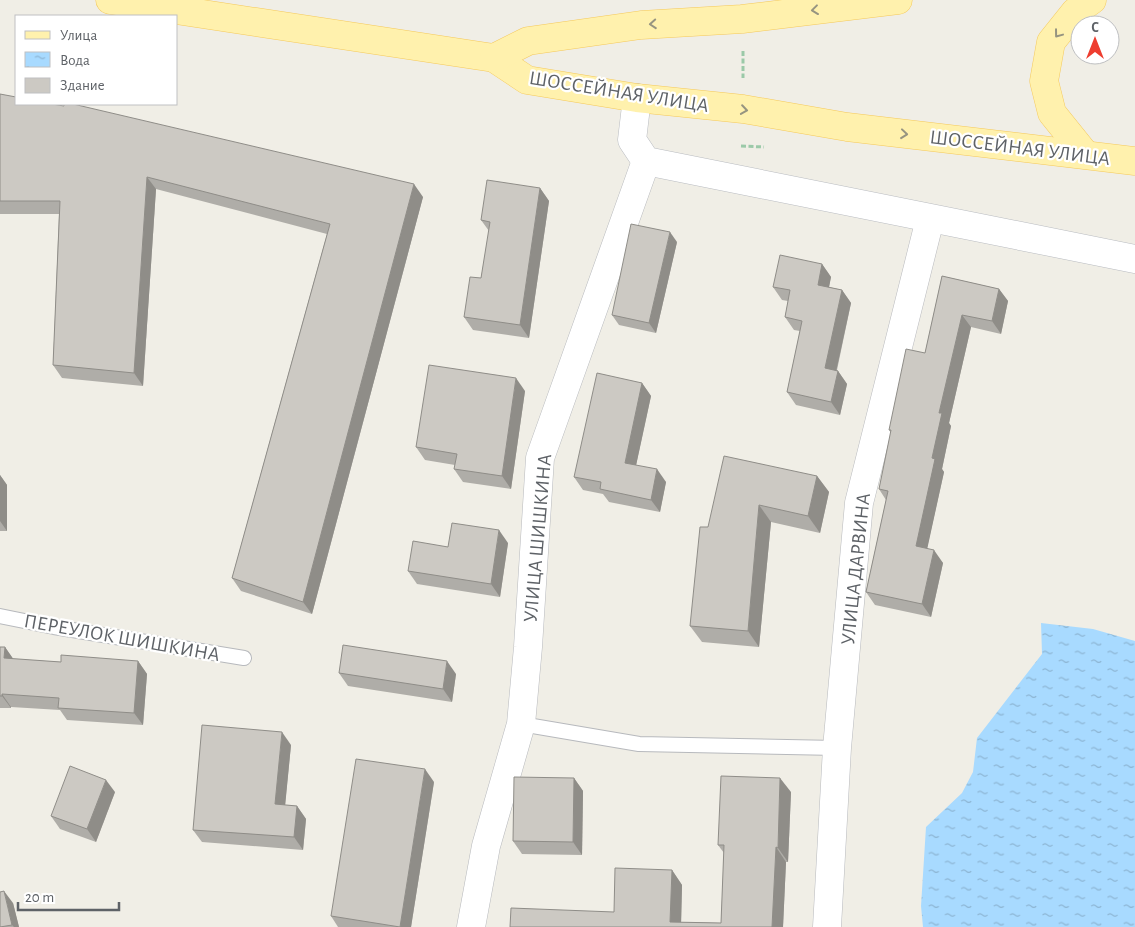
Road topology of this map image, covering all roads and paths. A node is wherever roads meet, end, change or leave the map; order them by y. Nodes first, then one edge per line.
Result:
1 (110, 0) edge
2 (898, 0) edge
3 (1092, 0) edge
4 (494, 58) junction
5 (636, 98) junction
6 (1084, 154) junction
7 (646, 161) junction
8 (1135, 161) edge
9 (930, 219) junction
10 (1135, 259) edge
11 (0, 616) edge
12 (244, 658) dead end
13 (521, 724) junction
14 (837, 748) junction
15 (471, 927) edge
16 (827, 927) edge

1 - 4 main road, ШОССЕЙНАЯ УЛИЦА
2 -> 4 main road
3 -> 6 main road
4 - 5 main road, ШОССЕЙНАЯ УЛИЦА
5 -> 6 main road, ШОССЕЙНАЯ УЛИЦА
5 - 7 street
6 - 8 main road, ШОССЕЙНАЯ УЛИЦА
7 - 9 street
7 - 13 street, УЛИЦА ШИШКИНА
9 - 10 street
9 - 14 street, УЛИЦА ДАРВИНА
11 - 12 lane, ПЕРЕУЛОК ШИШКИНА
13 - 14 lane
13 - 15 street, УЛИЦА ШИШКИНА
14 - 16 street, УЛИЦА ДАРВИНА

